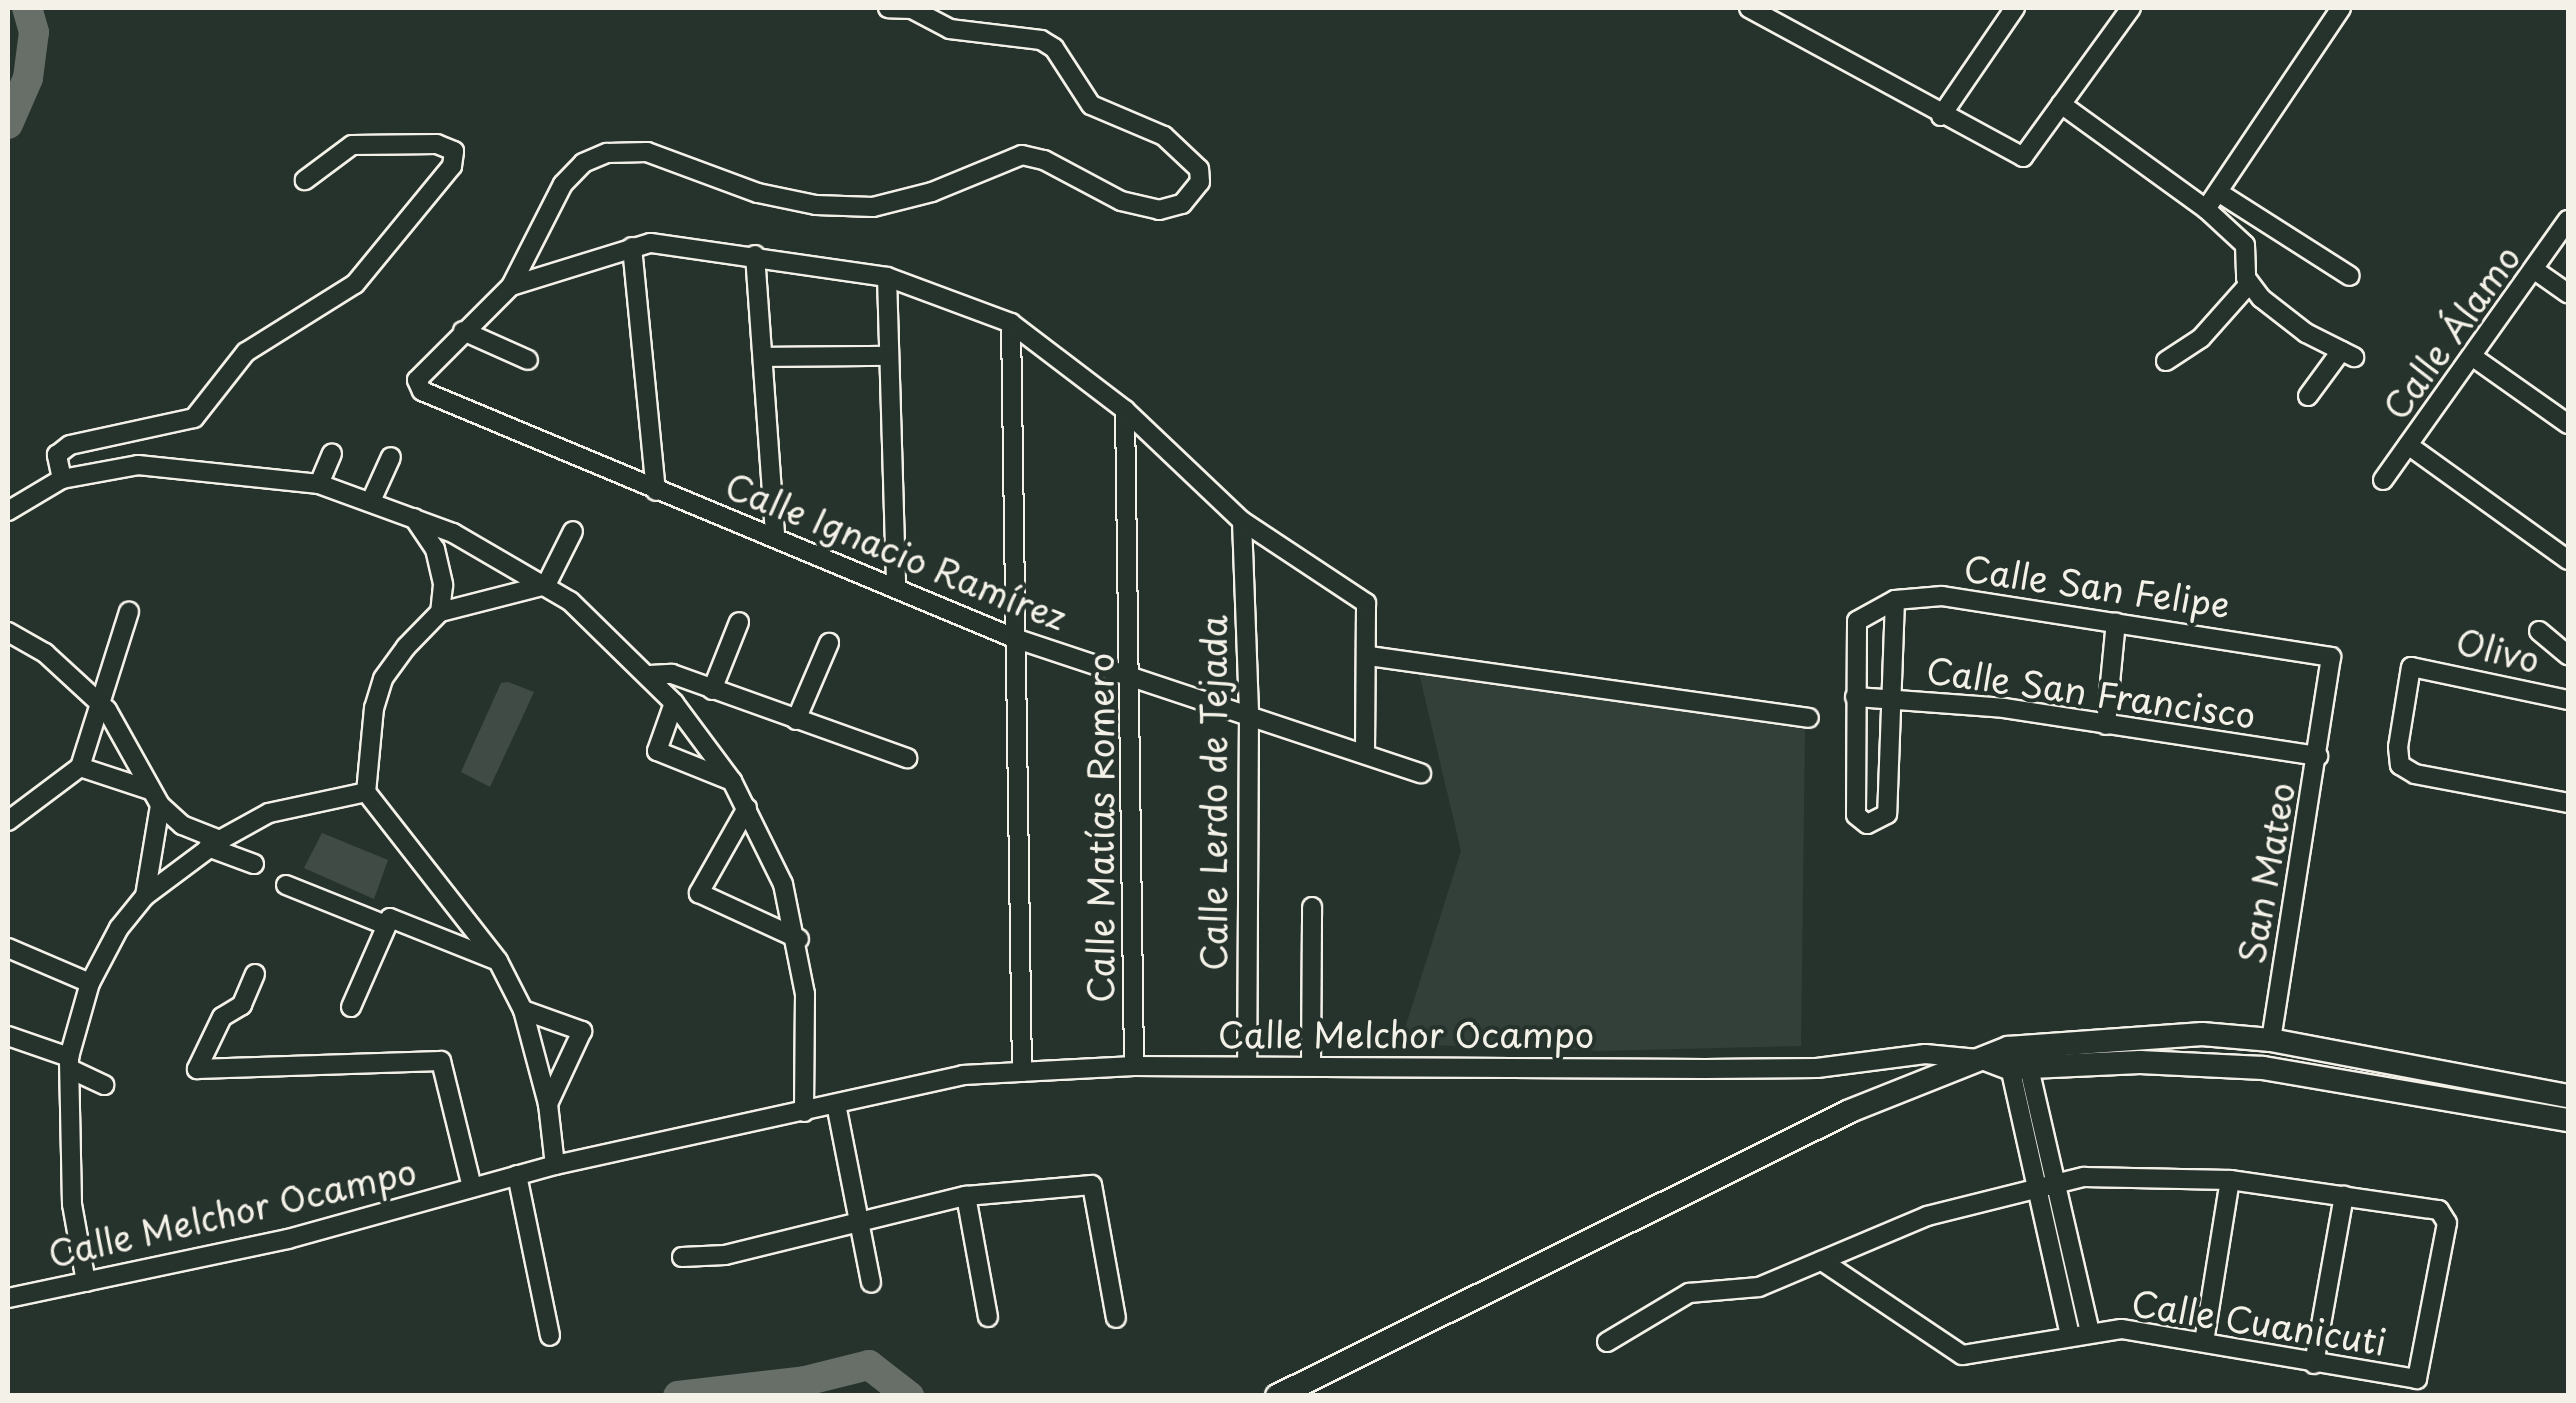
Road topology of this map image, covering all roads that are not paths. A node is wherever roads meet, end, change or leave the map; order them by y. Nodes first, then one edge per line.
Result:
1 (888, 8) edge
2 (1749, 8) edge
3 (2015, 8) edge
4 (2131, 8) edge
5 (2338, 9) edge
6 (2061, 104) junction
7 (1941, 116) junction
8 (305, 180) dead end
9 (2218, 192) junction
10 (2206, 209) junction
11 (2568, 220) edge
12 (632, 247) junction
13 (754, 255) junction
14 (2536, 271) junction
15 (2350, 276) dead end
16 (887, 277) junction
17 (2249, 284) junction
18 (511, 286) junction
19 (2568, 293) edge
20 (1011, 323) junction
21 (463, 331) junction
22 (886, 356) junction
23 (764, 357) junction
24 (2474, 357) junction
25 (528, 360) dead end
26 (2166, 361) dead end
27 (2308, 396) dead end
28 (1125, 410) junction
29 (2568, 424) edge
30 (2408, 445) junction
31 (332, 454) dead end
32 (392, 457) dead end
33 (62, 479) junction
34 (2383, 480) dead end
35 (319, 484) junction
36 (656, 490) junction
37 (371, 501) junction
38 (8, 511) edge
39 (414, 518) junction
40 (1242, 521) junction
41 (572, 531) dead end
42 (776, 534) junction
43 (2568, 560) edge
44 (546, 585) junction
45 (896, 588) junction
46 (1894, 600) junction
47 (129, 612) dead end
48 (440, 612) junction
49 (738, 622) dead end
50 (2116, 622) junction
51 (2539, 631) dead end
52 (9, 636) edge
53 (1014, 638) junction
54 (829, 643) dead end
55 (2568, 655) edge
56 (1369, 656) junction
57 (2331, 657) joint
58 (650, 675) junction
59 (1133, 679) junction
60 (712, 690) junction
61 (1855, 697) junction
62 (1887, 698) junction
63 (2568, 700) edge
64 (99, 702) junction
65 (674, 703) junction
66 (1249, 712) junction
67 (1809, 718) dead end
68 (796, 720) junction
69 (2106, 725) junction
70 (1365, 752) junction
71 (2318, 756) junction
72 (906, 758) dead end
73 (80, 767) junction
74 (1421, 773) dead end
75 (732, 781) junction
76 (366, 792) junction
77 (155, 797) junction
78 (2568, 803) edge
79 (747, 808) junction
80 (8, 821) edge
81 (214, 844) junction
82 (254, 864) dead end
83 (286, 885) dead end
84 (145, 896) junction
85 (1312, 907) dead end
86 (384, 924) junction
87 (799, 938) junction
88 (8, 948) edge
89 (498, 961) junction
90 (90, 983) junction
91 (252, 983) dead end
92 (351, 1007) dead end
93 (523, 1010) junction
94 (8, 1036) edge
95 (2270, 1040) junction
96 (2017, 1058) junction
97 (1981, 1059) junction
98 (69, 1063) junction
99 (1247, 1064) junction
100 (1311, 1064) junction
101 (1134, 1066) junction
102 (1022, 1072) junction
103 (105, 1086) dead end
104 (2568, 1096) edge
105 (548, 1104) junction
106 (836, 1104) junction
107 (804, 1112) junction
108 (2568, 1120) edge
109 (555, 1165) junction
110 (517, 1176) junction
111 (2230, 1180) junction
112 (2043, 1186) junction
113 (472, 1187) junction
114 (966, 1196) junction
115 (2344, 1196) junction
116 (858, 1222) junction
117 (682, 1257) dead end
118 (1822, 1261) junction
119 (86, 1282) junction
120 (871, 1283) dead end
121 (8, 1298) edge
122 (988, 1317) dead end
123 (1116, 1318) dead end
124 (2090, 1332) junction
125 (550, 1336) dead end
126 (2070, 1336) junction
127 (1607, 1342) dead end
128 (2204, 1342) junction
129 (2314, 1364) junction
130 (1277, 1396) edge

1 - 18 street
2 - 7 street
3 - 7 street
4 - 6 street
5 - 9 street
6 - 7 street
6 - 10 street
8 - 33 street
9 - 10 street
9 - 15 street
10 - 17 street
11 - 14 street, Calle Álamo
12 - 13 street
12 - 18 street
12 - 36 street
13 - 16 street
13 - 23 street
14 - 19 street
14 - 24 street, Calle Álamo
16 - 20 street
16 - 22 street
17 - 26 street
17 - 27 street
18 - 21 street
20 - 28 street
20 - 53 street
21 - 25 street
21 - 36 street, Calle Ignacio Ramírez
22 - 23 street
22 - 45 street
23 - 42 street
24 - 29 street
24 - 30 street, Calle Álamo
28 - 40 street
28 - 59 street, Calle Matías Romero
30 - 34 street, Calle Álamo
30 - 43 street
31 - 35 street
32 - 37 street
33 - 35 street
33 - 38 street
35 - 37 street
36 - 42 street, Calle Ignacio Ramírez
37 - 39 street
39 - 44 street
39 - 48 street
40 - 56 street
40 - 66 street, Calle Lerdo de Tejada
41 - 44 street
42 - 45 street, Calle Ignacio Ramírez
44 - 48 street
44 - 58 street
45 - 53 street, Calle Ignacio Ramírez
46 - 50 street, Calle San Felipe
46 - 61 street, Calle San Felipe
46 - 62 street
47 - 64 street
48 - 76 street
49 - 60 street
50 - 57 street, Calle San Felipe
50 - 69 street
51 - 55 street
52 - 64 street
53 - 59 street, Calle Ignacio Ramírez
53 - 102 street
54 - 68 street
56 - 67 street
56 - 70 street
57 - 71 street, San Mateo
58 - 60 street
58 - 65 street
59 - 66 street, Calle Ignacio Ramírez
59 - 101 street, Calle Matías Romero
60 - 68 street
61 - 62 street, Calle San Francisco
61 - 62 street
62 - 69 street, Calle San Francisco
63 - 78 street, Olivo
64 - 73 street
64 - 77 street
65 - 75 street
65 - 75 street
66 - 70 street, Calle Ignacio Ramírez
66 - 99 street, Calle Lerdo de Tejada
68 - 72 street
69 - 71 street, Calle San Francisco
70 - 74 street, Calle Ignacio Ramírez
71 - 95 street, San Mateo
73 - 77 street
73 - 80 street
75 - 79 street
76 - 81 street
76 - 89 street
77 - 81 street
77 - 84 street
79 - 87 street
79 - 87 street
81 - 82 street
81 - 84 street
83 - 86 street
84 - 90 street
85 - 100 street
86 - 89 street
86 - 92 street
87 - 107 street
88 - 90 street
89 - 93 street
90 - 98 street
91 - 113 street, Calle Melchor Ocampo
93 - 105 street
93 - 105 street
94 - 98 street
95 - 96 main road
95 - 104 main road
96 - 97 main road
96 - 108 main road
96 - 112 street
97 - 100 street, Calle Melchor Ocampo
97 - 130 main road
98 - 103 street
98 - 119 street
99 - 100 street, Calle Melchor Ocampo
99 - 101 street, Calle Melchor Ocampo
101 - 102 street, Calle Melchor Ocampo
102 - 106 street, Calle Melchor Ocampo
105 - 109 street
106 - 107 street, Calle Melchor Ocampo
106 - 116 street
107 - 109 street, Calle Melchor Ocampo
109 - 110 street, Calle Melchor Ocampo
110 - 113 street, Calle Melchor Ocampo
110 - 125 street
111 - 112 street
111 - 115 street
111 - 128 street
112 - 118 street
112 - 124 street
112 - 126 street
113 - 119 street, Calle Melchor Ocampo
114 - 116 street
114 - 122 street
114 - 123 street
115 - 129 street
115 - 129 street, Calle Cuanicuti
116 - 117 street
116 - 120 street
118 - 126 street, Calle Cuanicuti
118 - 127 street
119 - 121 street, Calle Melchor Ocampo
124 - 126 street, Calle Cuanicuti
124 - 128 street, Calle Cuanicuti
128 - 129 street, Calle Cuanicuti

